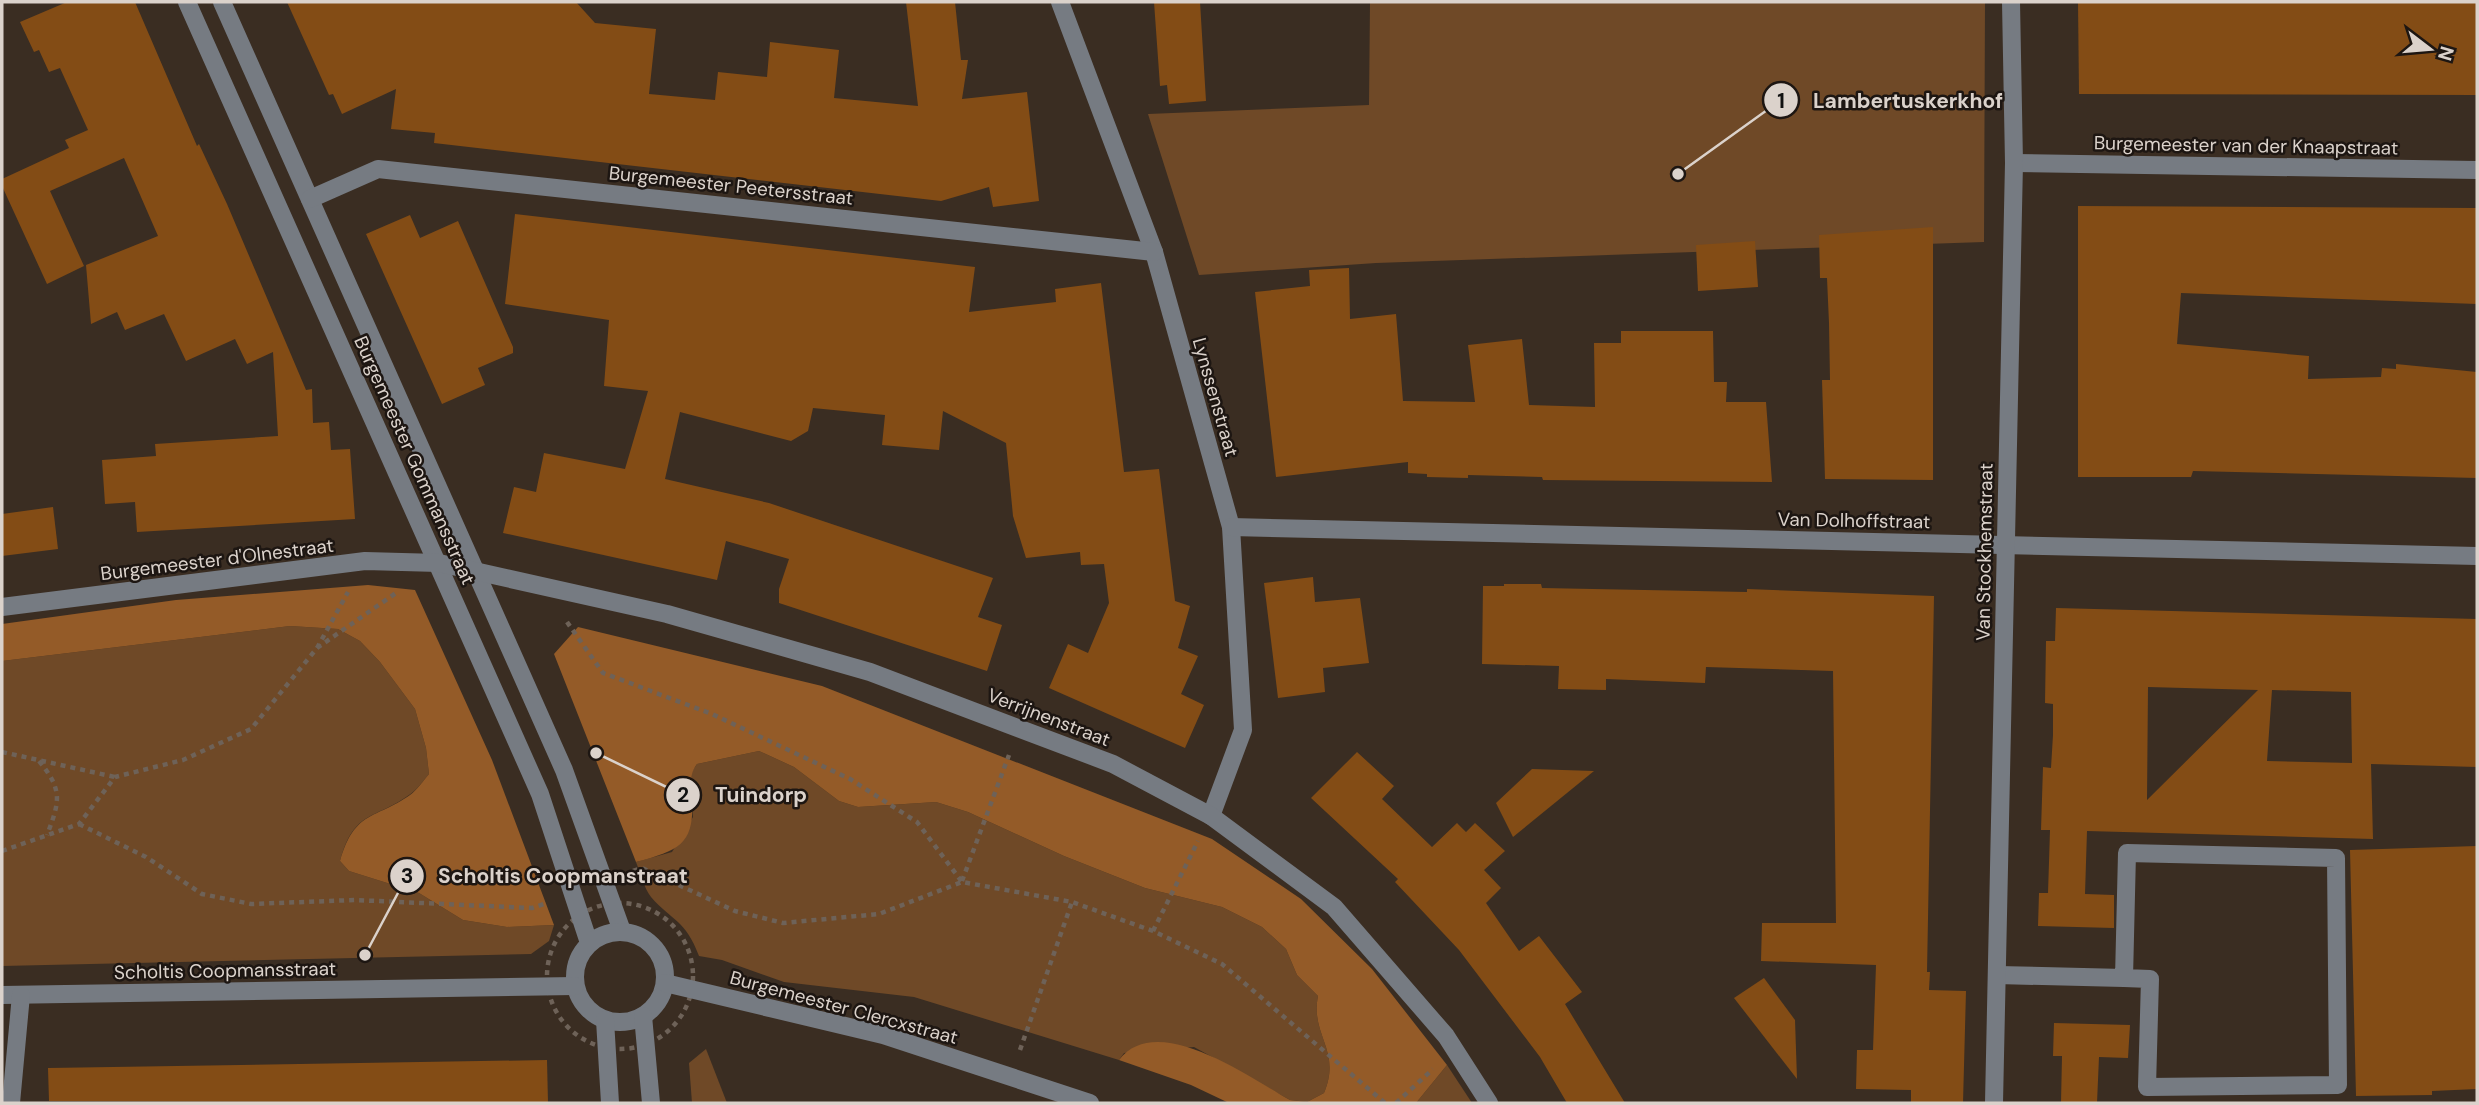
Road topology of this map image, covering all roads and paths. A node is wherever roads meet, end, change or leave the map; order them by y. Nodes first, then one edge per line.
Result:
1 (187, 2) edge
2 (222, 2) edge
3 (1060, 2) edge
4 (2011, 2) edge
5 (2014, 163) junction
6 (2477, 170) edge
7 (310, 200) junction
8 (1153, 252) junction
9 (1231, 527) junction
10 (2005, 544) junction
11 (2477, 556) edge
12 (365, 561) junction
13 (439, 564) junction
14 (475, 570) junction
15 (542, 586) junction
16 (2, 607) edge
17 (317, 648) junction
18 (2, 752) edge
19 (38, 760) junction
20 (1003, 771) dead end
21 (115, 777) junction
22 (1212, 816) junction
23 (79, 824) junction
24 (47, 835) junction
25 (1195, 848) dead end
26 (2, 851) edge
27 (605, 880) junction
28 (962, 882) junction
29 (574, 894) junction
30 (1072, 902) junction
31 (613, 903) junction
32 (580, 914) junction
33 (622, 931) junction
34 (1153, 931) junction
35 (589, 943) junction
36 (1997, 975) junction
37 (2124, 978) junction
38 (665, 983) junction
39 (548, 986) junction
40 (575, 986) junction
41 (692, 989) junction
42 (2, 995) edge
43 (21, 995) junction
44 (643, 1016) junction
45 (605, 1020) junction
46 (646, 1045) junction
47 (607, 1048) junction
48 (1454, 1049) junction
49 (1011, 1076) junction
50 (11, 1103) edge
51 (610, 1103) edge
52 (650, 1103) edge
53 (1090, 1103) edge
54 (1385, 1103) edge
55 (1396, 1103) edge
56 (1489, 1103) edge
57 (1994, 1103) edge

1 - 13 street, Burgemeester Gommansstraat
2 - 7 street, Burgemeester Gommansstraat
3 - 8 street, Lynssenstraat
4 - 5 street, Van Stockhemstraat
5 - 6 street, Burgemeester van der Knaapstraat
5 - 10 street, Van Stockhemstraat
7 - 8 street, Burgemeester Peetersstraat
7 - 14 street, Burgemeester Gommansstraat
8 - 9 street, Lynssenstraat
9 - 10 street, Van Dolhoffstraat
9 - 22 street, Lynssenstraat
10 - 11 street, Van Dolhoffstraat
10 - 36 street, Van Stockhemstraat
12 - 13 street, Burgemeester d'Olnestraat
12 - 16 street, Burgemeester d'Olnestraat
12 - 17 path
13 - 14 street, Burgemeester d'Olnestraat
13 - 17 path
13 - 29 street, Burgemeester Gommansstraat
14 - 15 street, Verrijnenstraat
14 - 27 street, Burgemeester Gommansstraat
15 - 22 street, Verrijnenstraat
15 - 28 path
17 - 21 path
18 - 19 path
19 - 21 path
19 - 24 path
20 - 28 path
21 - 23 path
22 - 48 street, Verrijnenstraat
23 - 24 path
23 - 29 path
24 - 26 path
25 - 34 path
27 - 28 path
27 - 31 street, Burgemeester Gommansstraat
28 - 30 path
29 - 32 street, Burgemeester Gommansstraat
30 - 34 path
30 - 49 path
31 - 32 path
31 - 33 street, Burgemeester Gommansstraat
31 - 41 path
32 - 35 street, Burgemeester Gommansstraat
32 - 39 path
33 - 35 street
33 - 38 street
34 - 54 path
35 - 40 street
36 - 37 street
36 - 57 street, Van Stockhemstraat
37 - 37 street
38 - 41 street, Burgemeester Clercxstraat
38 - 44 street
39 - 40 street, Scholtis Coopmansstraat
39 - 43 street, Scholtis Coopmansstraat
39 - 47 path
40 - 45 street
41 - 46 path
41 - 49 street, Burgemeester Clercxstraat
42 - 43 street, Scholtis Coopmansstraat
43 - 50 street
44 - 45 street
44 - 46 street
45 - 47 street
46 - 47 path
46 - 52 street
47 - 51 street
48 - 55 path
48 - 56 street, Verrijnenstraat
49 - 53 street, Burgemeester Clercxstraat

